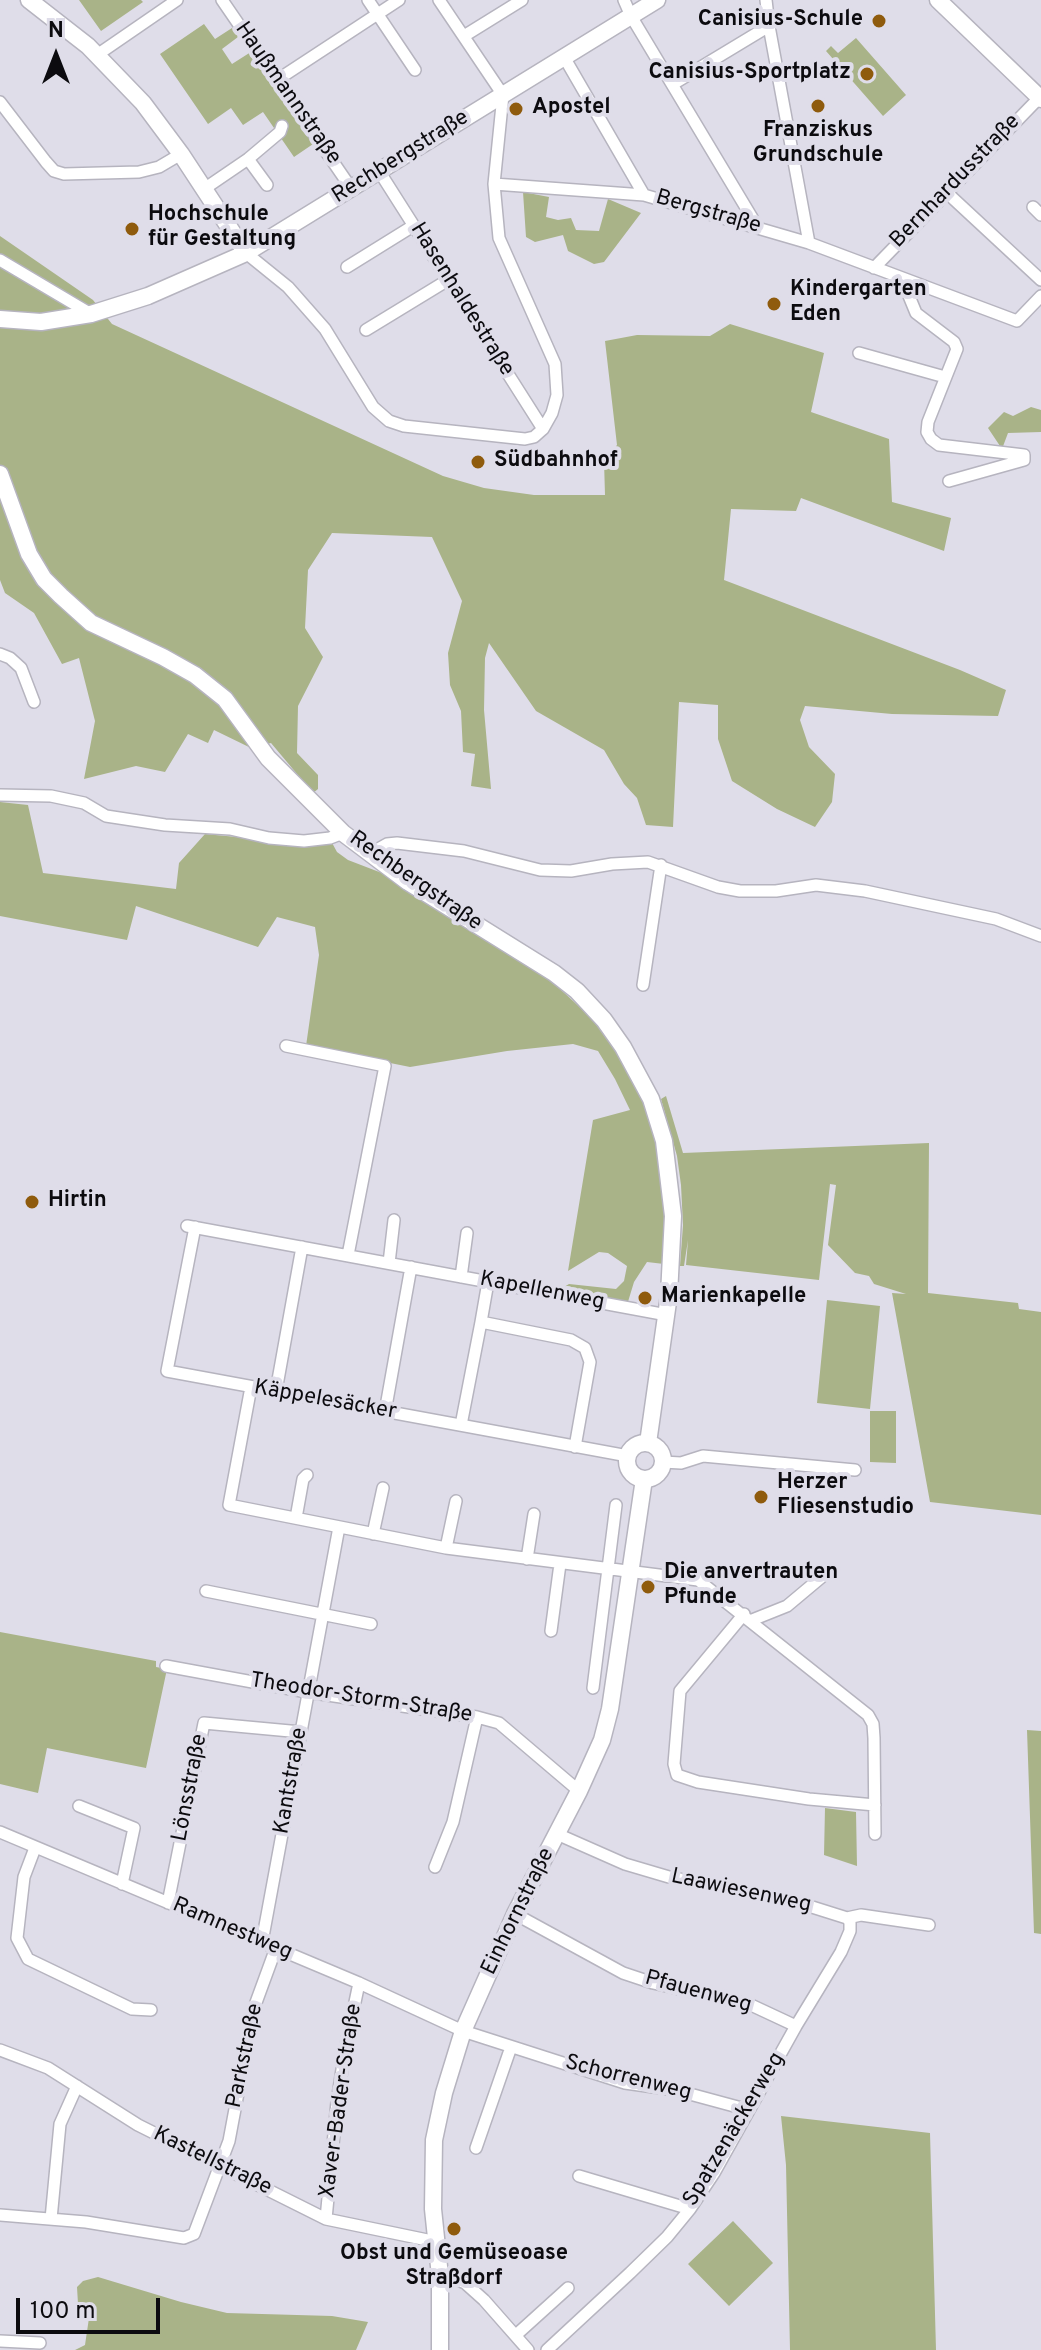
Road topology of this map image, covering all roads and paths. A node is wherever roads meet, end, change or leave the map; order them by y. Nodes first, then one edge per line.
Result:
1 (29, 0) edge
2 (177, 0) edge
3 (222, 0) edge
4 (368, 0) edge
5 (399, 0) edge
6 (439, 0) edge
7 (522, 0) edge
8 (657, 0) edge
9 (766, 0) edge
10 (938, 0) edge
11 (628, 8) edge
12 (377, 14) junction
13 (769, 26) junction
14 (464, 36) junction
15 (97, 55) junction
16 (564, 57) junction
17 (415, 70) dead end
18 (277, 80) junction
19 (673, 84) junction
20 (503, 95) junction
21 (1040, 98) edge
22 (0, 102) edge
23 (282, 126) dead end
24 (181, 154) junction
25 (248, 159) junction
26 (379, 171) junction
27 (494, 184) junction
28 (267, 185) dead end
29 (351, 188) junction
30 (204, 189) junction
31 (945, 191) junction
32 (644, 195) junction
33 (413, 226) junction
34 (757, 226) junction
35 (809, 243) junction
36 (246, 253) junction
37 (0, 260) edge
38 (347, 267) dead end
39 (874, 268) junction
40 (448, 280) junction
41 (1041, 280) edge
42 (912, 283) junction
43 (1041, 296) edge
44 (91, 314) junction
45 (0, 319) edge
46 (366, 330) dead end
47 (859, 353) dead end
48 (945, 377) junction
49 (543, 429) junction
50 (0, 474) edge
51 (949, 481) dead end
52 (0, 654) edge
53 (34, 702) dead end
54 (0, 795) edge
55 (343, 833) junction
56 (369, 854) junction
57 (661, 865) junction
58 (1041, 936) edge
59 (643, 985) dead end
60 (286, 1046) dead end
61 (394, 1220) dead end
62 (467, 1233) dead end
63 (302, 1247) junction
64 (348, 1255) junction
65 (389, 1263) junction
66 (411, 1267) junction
67 (461, 1277) junction
68 (488, 1282) junction
69 (667, 1315) junction
70 (481, 1322) junction
71 (251, 1387) junction
72 (276, 1391) junction
73 (385, 1412) junction
74 (461, 1425) junction
75 (648, 1443) junction
76 (575, 1447) junction
77 (628, 1456) junction
78 (663, 1462) junction
79 (855, 1470) dead end
80 (307, 1475) dead end
81 (644, 1479) junction
82 (383, 1488) dead end
83 (456, 1501) dead end
84 (616, 1505) dead end
85 (534, 1514) dead end
86 (296, 1518) junction
87 (339, 1527) junction
88 (373, 1534) junction
89 (446, 1548) junction
90 (527, 1559) junction
91 (560, 1564) junction
92 (608, 1570) junction
93 (631, 1572) junction
94 (824, 1575) dead end
95 (206, 1591) dead end
96 (323, 1614) junction
97 (748, 1617) junction
98 (371, 1624) dead end
99 (551, 1631) dead end
100 (166, 1666) dead end
101 (593, 1688) dead end
102 (307, 1692) junction
103 (477, 1717) junction
104 (301, 1732) junction
105 (579, 1791) junction
106 (875, 1805) junction
107 (79, 1806) dead end
108 (0, 1832) edge
109 (557, 1834) junction
110 (875, 1834) dead end
111 (35, 1848) junction
112 (435, 1867) dead end
113 (122, 1884) junction
114 (168, 1903) junction
115 (515, 1914) junction
116 (847, 1918) junction
117 (929, 1925) dead end
118 (262, 1942) junction
119 (276, 1948) junction
120 (359, 1983) junction
121 (151, 2010) dead end
122 (796, 2026) junction
123 (463, 2031) junction
124 (511, 2047) junction
125 (0, 2050) edge
126 (77, 2086) junction
127 (749, 2110) junction
128 (476, 2148) dead end
129 (220, 2165) junction
130 (579, 2176) dead end
131 (690, 2209) junction
132 (0, 2215) edge
133 (51, 2219) junction
134 (326, 2219) junction
135 (437, 2242) junction
136 (440, 2276) junction
137 (568, 2288) dead end
138 (516, 2335) junction
139 (0, 2341) edge
140 (40, 2343) dead end
141 (440, 2350) edge
142 (528, 2350) edge
143 (547, 2350) edge

1 - 15 main road
2 - 15 street
3 - 18 street, Haußmannstraße
4 - 12 street
5 - 12 street
6 - 14 street
7 - 14 street
8 - 11 main road, Rechbergstraße
9 - 13 street
10 - 21 main road
11 - 16 main road, Rechbergstraße
11 - 19 street
12 - 17 street
12 - 18 street
13 - 19 street
13 - 35 street
14 - 20 street
15 - 24 main road
16 - 20 main road, Rechbergstraße
16 - 32 street
18 - 29 street, Haußmannstraße
19 - 34 street
20 - 26 main road, Rechbergstraße
20 - 27 street
21 - 31 street, Bernhardusstraße
22 - 24 street
23 - 25 street
24 - 30 main road
25 - 28 street
25 - 30 street
26 - 29 main road, Rechbergstraße
26 - 33 street, Hasenhaldestraße
27 - 32 street, Bergstraße
27 - 49 street
29 - 36 main road, Rechbergstraße
30 - 36 main road
31 - 39 street, Bernhardusstraße
31 - 41 street
32 - 34 street, Bergstraße
33 - 38 street
33 - 40 street, Hasenhaldestraße
34 - 35 street, Bergstraße
35 - 39 street, Bergstraße
36 - 44 main road, Rechbergstraße
36 - 49 street
37 - 44 street
39 - 42 street, Bergstraße
40 - 46 street
40 - 49 street, Hasenhaldestraße
42 - 43 street, Bergstraße
42 - 48 street
44 - 45 main road, Rechbergstraße
47 - 48 street
48 - 51 street
50 - 55 main road, Rechbergstraße
52 - 53 street
54 - 55 street
55 - 56 main road, Rechbergstraße
56 - 57 street
56 - 69 main road, Rechbergstraße
57 - 58 street
57 - 59 street
60 - 64 street
61 - 65 street
62 - 67 street, Kapellenweg
63 - 64 street
63 - 71 street, Käppelesäcker
63 - 72 street
64 - 65 street
65 - 66 street
66 - 67 street
66 - 73 street
67 - 68 street, Kapellenweg
68 - 69 street, Kapellenweg
68 - 70 street
69 - 75 main road
70 - 74 street
70 - 76 street
71 - 72 street, Käppelesäcker
71 - 86 street
72 - 73 street, Käppelesäcker
73 - 74 street, Käppelesäcker
74 - 76 street, Käppelesäcker
75 - 77 main road
75 - 78 main road
76 - 77 street, Käppelesäcker
77 - 81 main road
78 - 79 street
78 - 81 main road
80 - 86 street
81 - 93 main road, Einhornstraße
82 - 88 street
83 - 89 street
84 - 92 street
85 - 90 street
86 - 87 street
87 - 88 street
87 - 96 street, Kantstraße
88 - 89 street
89 - 90 street
90 - 91 street
91 - 92 street
91 - 99 street
92 - 93 street
92 - 101 street
93 - 97 street
93 - 105 main road, Einhornstraße
94 - 97 street
95 - 96 street
96 - 98 street
96 - 102 street, Kantstraße
97 - 106 street
97 - 106 street
100 - 102 street, Theodor-Storm-Straße
102 - 103 street, Theodor-Storm-Straße
102 - 104 street, Kantstraße
103 - 105 street, Theodor-Storm-Straße
103 - 112 street
104 - 114 street, Lönsstraße
104 - 118 street, Kantstraße
105 - 109 main road, Einhornstraße
106 - 110 street
107 - 113 street
108 - 111 street, Ramnestweg
109 - 115 main road, Einhornstraße
109 - 116 street, Laawiesenweg
111 - 113 street, Ramnestweg
111 - 121 street
113 - 114 street, Ramnestweg
114 - 118 street, Ramnestweg
115 - 122 street, Pfauenweg
115 - 123 main road, Einhornstraße
116 - 117 street, Laawiesenweg
116 - 122 street, Spatzenäckerweg
118 - 119 street, Ramnestweg
119 - 120 street, Ramnestweg
119 - 129 street, Parkstraße
120 - 123 street, Ramnestweg
120 - 134 street, Xaver-Bader-Straße
122 - 127 street, Spatzenäckerweg
123 - 124 street, Schorrenweg
123 - 135 main road, Einhornstraße
124 - 127 street, Schorrenweg
124 - 128 street
125 - 126 street, Kastellstraße
126 - 129 street, Kastellstraße
126 - 133 street
127 - 131 street, Spatzenäckerweg
129 - 133 street, Parkstraße
129 - 134 street, Kastellstraße
130 - 131 street
131 - 143 street, Spatzenäckerweg
132 - 133 street, Parkstraße
134 - 135 street, Kastellstraße
135 - 136 main road, Einhornstraße
136 - 138 street
136 - 141 main road, Einhornstraße
137 - 138 street
138 - 142 street
139 - 140 street

